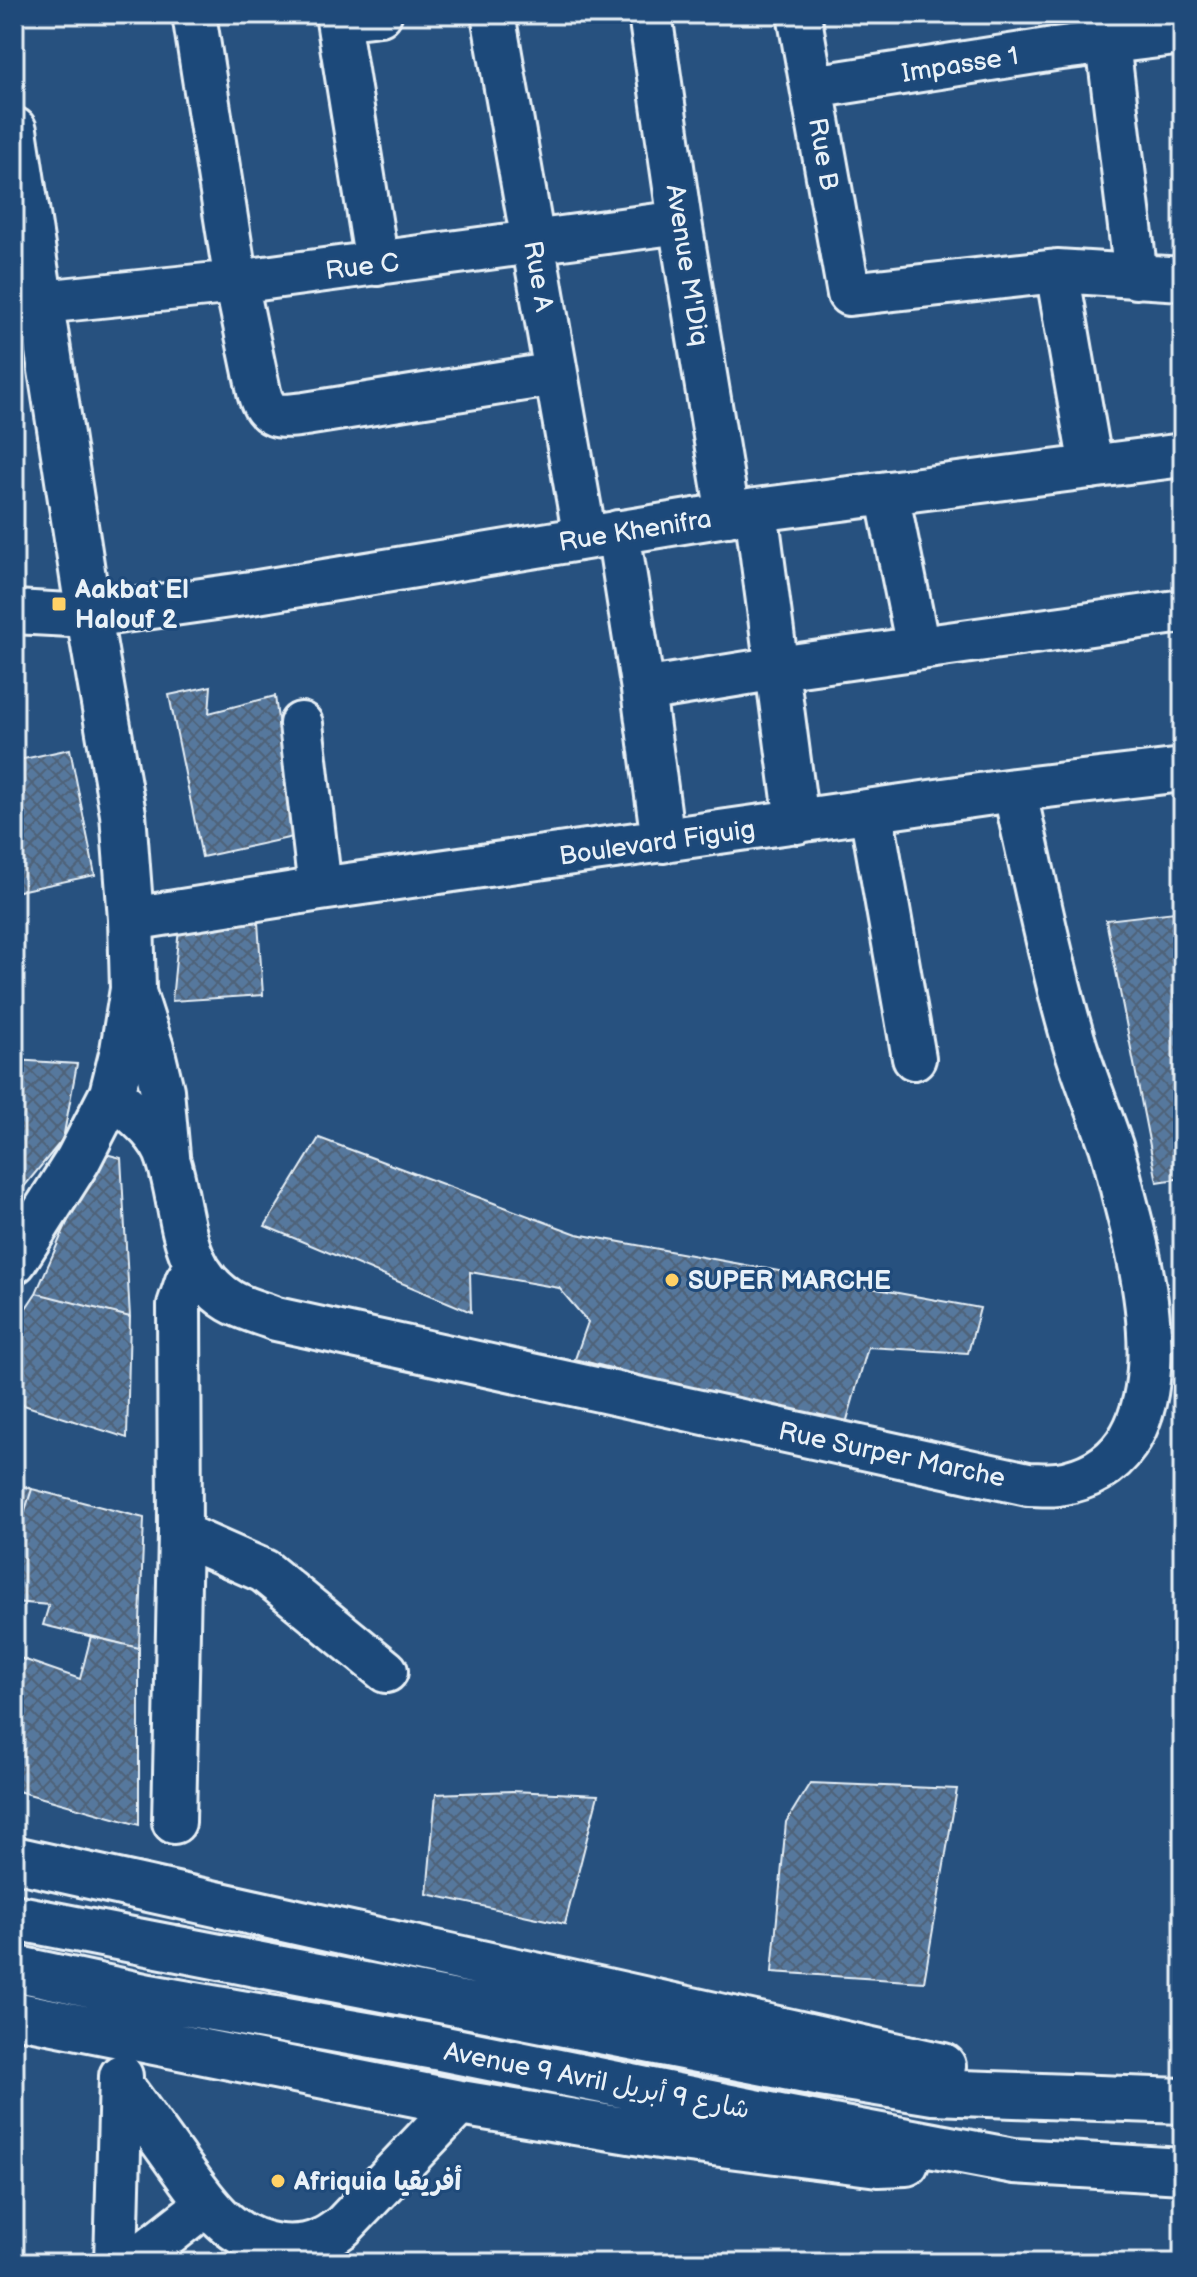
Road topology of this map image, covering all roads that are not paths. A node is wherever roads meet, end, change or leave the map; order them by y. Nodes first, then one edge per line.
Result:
1 (194, 14) edge
2 (380, 14) edge
3 (493, 14) edge
4 (650, 14) edge
5 (799, 14) edge
6 (338, 16) edge
7 (1052, 32) edge
8 (1183, 33) edge
9 (1108, 43) junction
10 (813, 87) junction
11 (14, 130) edge
12 (680, 222) junction
13 (533, 243) junction
14 (377, 264) junction
15 (1057, 271) junction
16 (1136, 277) junction
17 (1183, 279) edge
18 (236, 282) junction
19 (42, 302) junction
20 (556, 374) junction
21 (1182, 462) edge
22 (1091, 467) junction
23 (887, 493) junction
24 (742, 513) junction
25 (602, 535) junction
26 (1183, 611) edge
27 (14, 612) edge
28 (89, 616) junction
29 (918, 648) junction
30 (778, 668) junction
31 (643, 690) junction
32 (301, 724) dead end
33 (1183, 770) edge
34 (1014, 790) junction
35 (871, 811) junction
36 (797, 822) junction
37 (663, 841) junction
38 (320, 889) junction
39 (131, 919) junction
40 (133, 989) junction
41 (914, 1058) dead end
42 (112, 1094) junction
43 (168, 1157) junction
44 (14, 1261) edge
45 (196, 1267) junction
46 (180, 1534) junction
47 (386, 1671) dead end
48 (174, 1822) dead end
49 (14, 1859) edge
50 (14, 1917) edge
51 (14, 1968) edge
52 (14, 2014) edge
53 (114, 2034) junction
54 (121, 2085) junction
55 (1078, 2097) junction
56 (1183, 2101) edge
57 (460, 2103) junction
58 (1014, 2161) junction
59 (1183, 2171) edge
60 (207, 2204) junction
61 (116, 2263) edge
62 (132, 2263) edge

1 - 18 street
2 - 6 street
3 - 13 street, Rue A
4 - 12 street, Avenue M'Diq
5 - 10 street, Rue B
6 - 14 street
7 - 9 street, Impasse 1
7 - 10 street, Impasse 1
8 - 9 street, Impasse 1
9 - 16 street
10 - 15 street, Rue B
11 - 19 main road
12 - 13 street, Rue C
12 - 24 street, Avenue M'Diq
13 - 14 street, Rue C
13 - 20 street, Rue A
14 - 18 street, Rue C
15 - 16 street
15 - 22 street
16 - 17 street
18 - 19 street, Rue C
18 - 20 street
19 - 28 main road
20 - 25 street, Rue A
21 - 22 street, Rue Khenifra
22 - 23 street, Rue Khenifra
23 - 24 street, Rue Khenifra
23 - 29 street
24 - 25 street, Rue Khenifra
24 - 30 street, Avenue M'Diq
25 - 28 street, Rue Khenifra
25 - 31 street, Rue A
26 - 29 street
27 - 28 street, Rue Khenifra
28 - 39 main road
29 - 30 street
30 - 31 street
30 - 36 street, Avenue M'Diq
31 - 37 street, Rue A
32 - 38 street
33 - 34 street, Boulevard Figuig
34 - 35 street, Boulevard Figuig
34 - 45 street, Rue Surper Marche
35 - 36 street, Boulevard Figuig
35 - 41 street
36 - 37 street, Boulevard Figuig
37 - 38 street, Boulevard Figuig
38 - 39 street, Boulevard Figuig
39 - 40 main road
40 - 42 main road
40 - 43 street
42 - 43 street, Rue Surper Marche
42 - 44 main road
43 - 45 street, Rue Surper Marche
45 - 46 street
46 - 47 street
46 - 48 street
49 - 55 main road
50 - 55 main road, Avenue 9 Avril شارع 9 أبريل
51 - 58 main road, Avenue 9 Avril شارع 9 أبريل
52 - 53 main road
53 - 54 street
53 - 57 main road
54 - 60 street
54 - 61 street
55 - 56 main road, Avenue 9 Avril شارع 9 أبريل
57 - 58 main road
57 - 60 street
58 - 59 main road, Avenue 9 Avril شارع 9 أبريل
60 - 62 street

